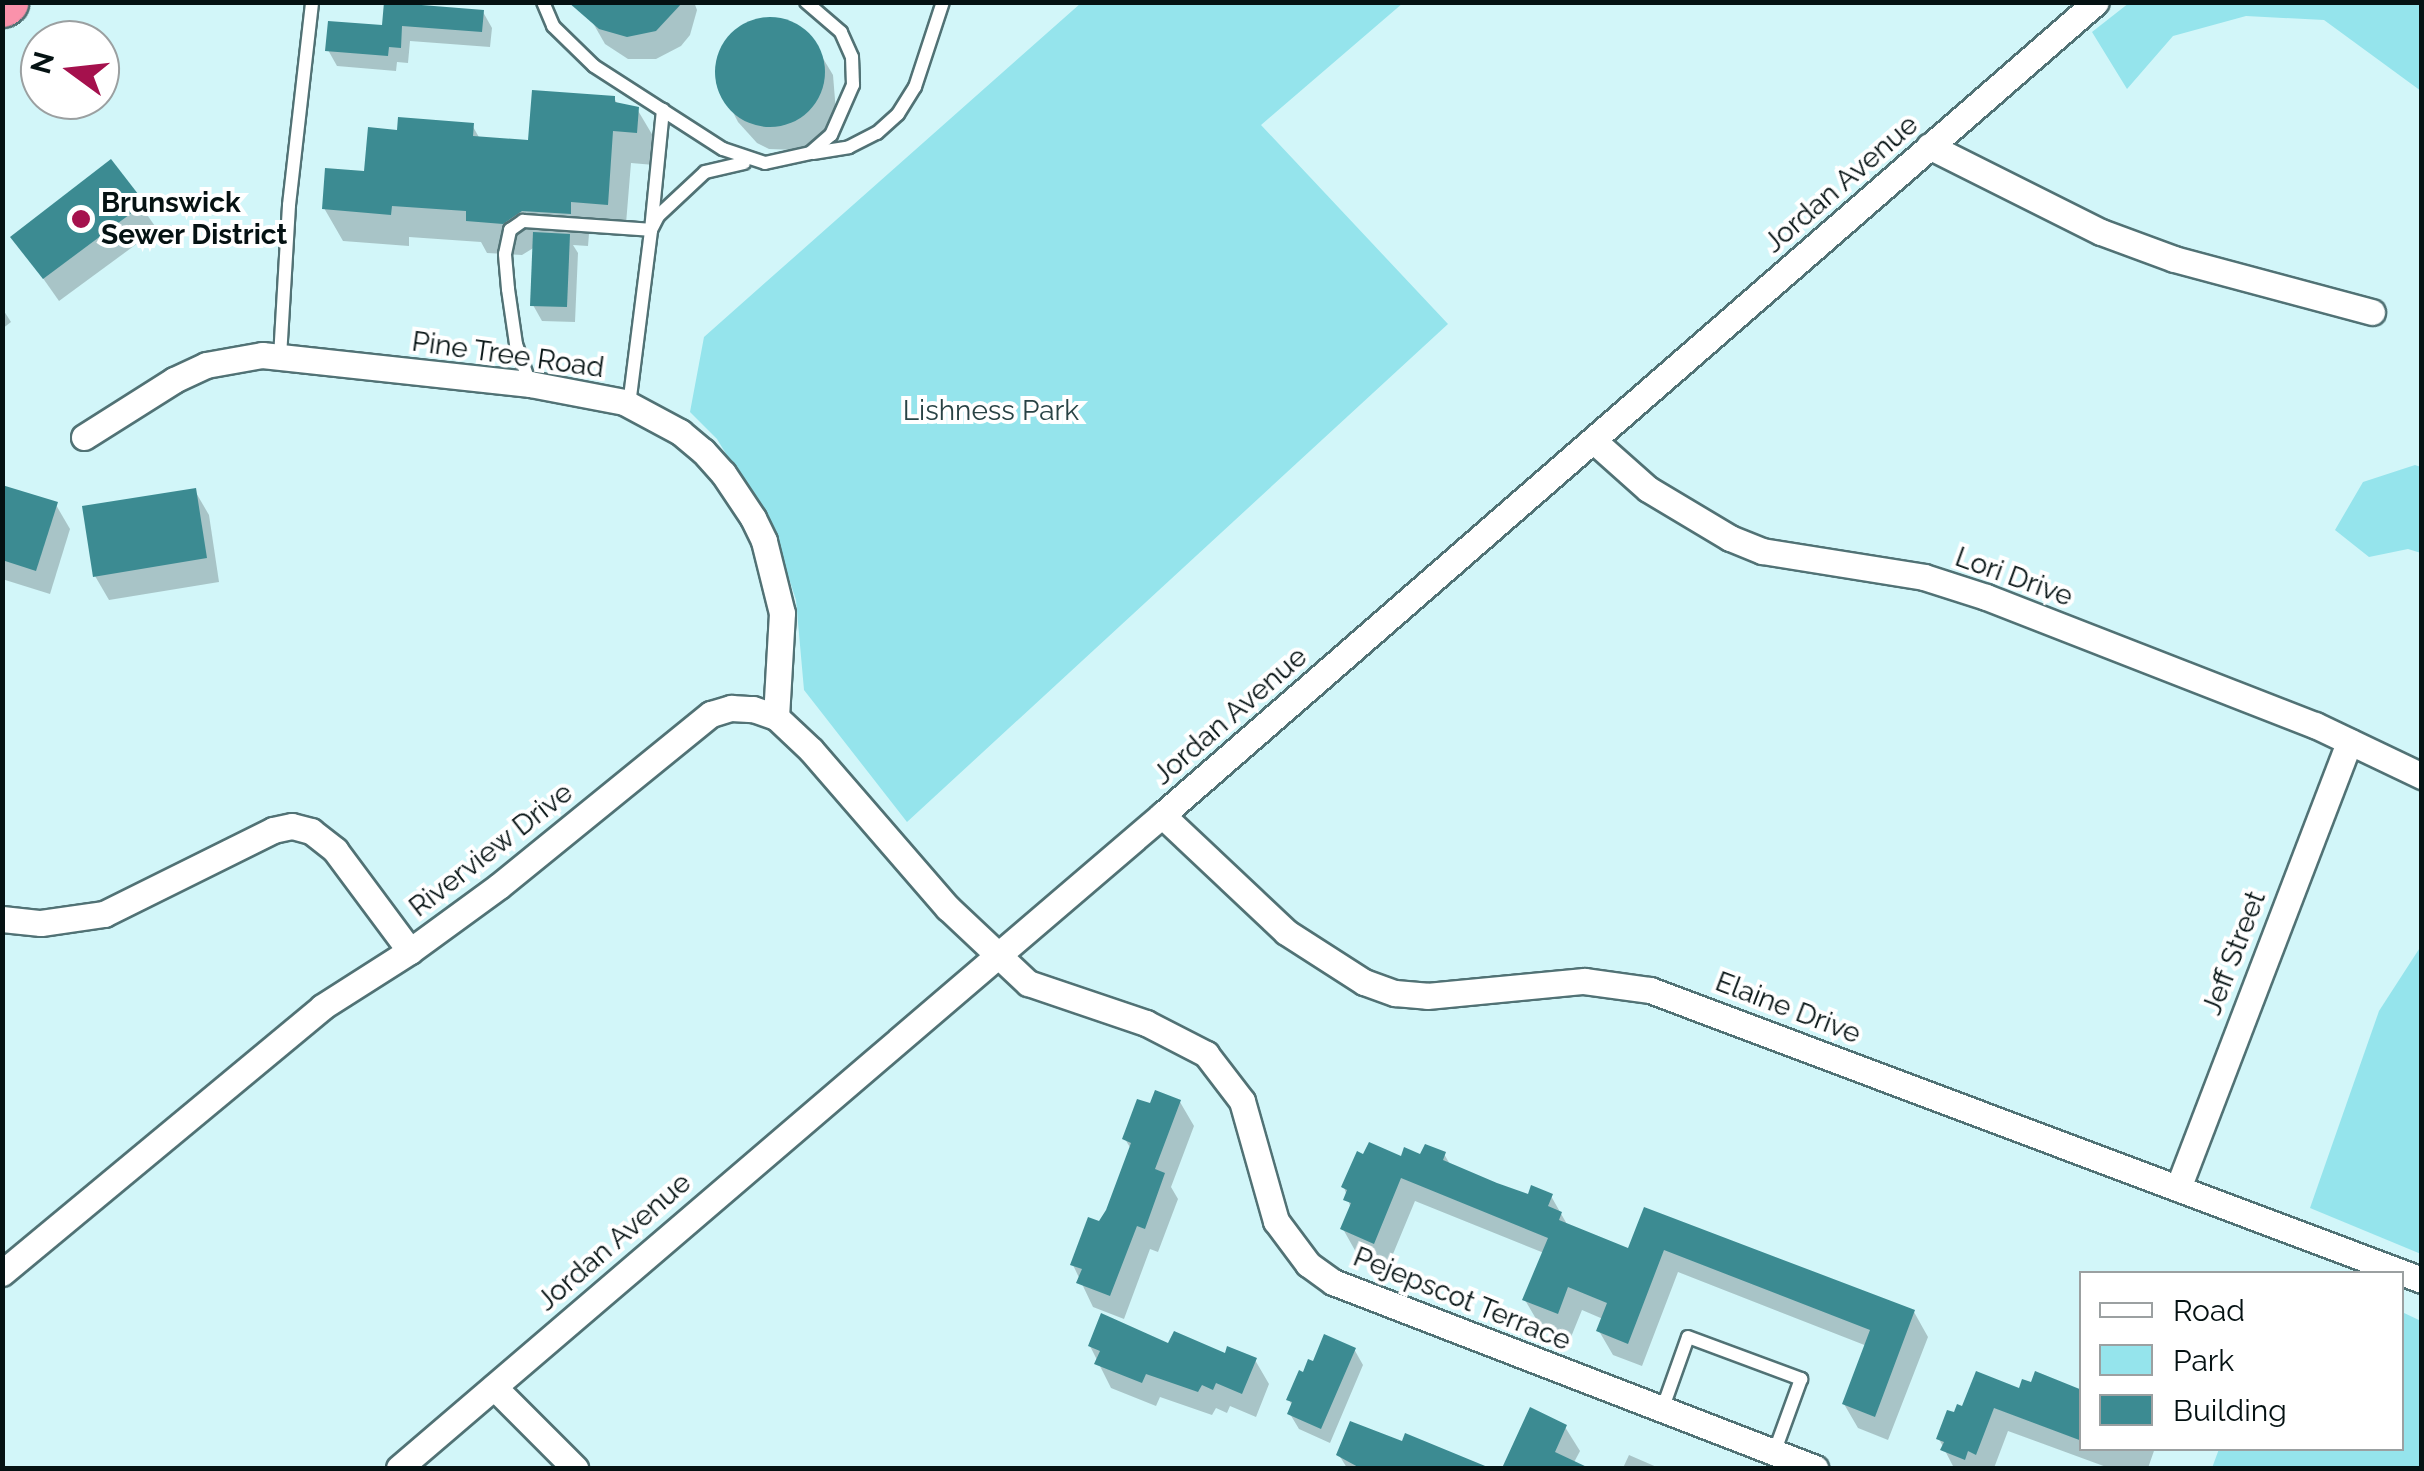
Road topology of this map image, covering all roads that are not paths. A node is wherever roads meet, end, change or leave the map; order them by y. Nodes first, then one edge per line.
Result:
1 (312, 2) edge
2 (543, 2) edge
3 (806, 2) edge
4 (943, 2) edge
5 (2096, 2) edge
6 (663, 110) junction
7 (1929, 146) junction
8 (810, 153) junction
9 (765, 163) junction
10 (651, 230) junction
11 (2372, 312) dead end
12 (280, 357) junction
13 (530, 384) junction
14 (630, 405) junction
15 (84, 437) dead end
16 (1594, 441) junction
17 (776, 717) junction
18 (2349, 742) junction
19 (2422, 776) edge
20 (1162, 815) junction
21 (2, 920) edge
22 (410, 951) junction
23 (994, 955) junction
24 (2178, 1188) junction
25 (2398, 1271) edge
26 (2, 1273) edge
27 (494, 1388) junction
28 (1662, 1410) junction
29 (1774, 1453) junction
30 (399, 1468) edge
31 (574, 1468) edge
32 (1815, 1468) edge

1 - 12 lane
2 - 6 lane
3 - 8 lane
4 - 8 lane
5 - 7 street, Jordan Avenue
6 - 9 lane
6 - 10 lane
7 - 11 street
7 - 16 street, Jordan Avenue
8 - 9 lane
9 - 10 lane
10 - 13 lane
10 - 14 lane
12 - 13 street, Pine Tree Road
12 - 15 street, Pine Tree Road
13 - 14 street, Pine Tree Road
14 - 17 street, Pine Tree Road
16 - 18 street, Lori Drive
16 - 20 street, Jordan Avenue
17 - 22 street, Riverview Drive
17 - 23 street
18 - 19 street, Lori Drive
18 - 24 street, Jeff Street
20 - 23 street, Jordan Avenue
20 - 24 street, Elaine Drive
21 - 22 street
22 - 26 street, Riverview Drive
23 - 27 street, Jordan Avenue
23 - 28 street, Pejepscot Terrace
24 - 25 street, Elaine Drive
27 - 30 street, Jordan Avenue
27 - 31 street
28 - 29 street, Pejepscot Terrace
28 - 29 lane
29 - 32 street, Pejepscot Terrace

